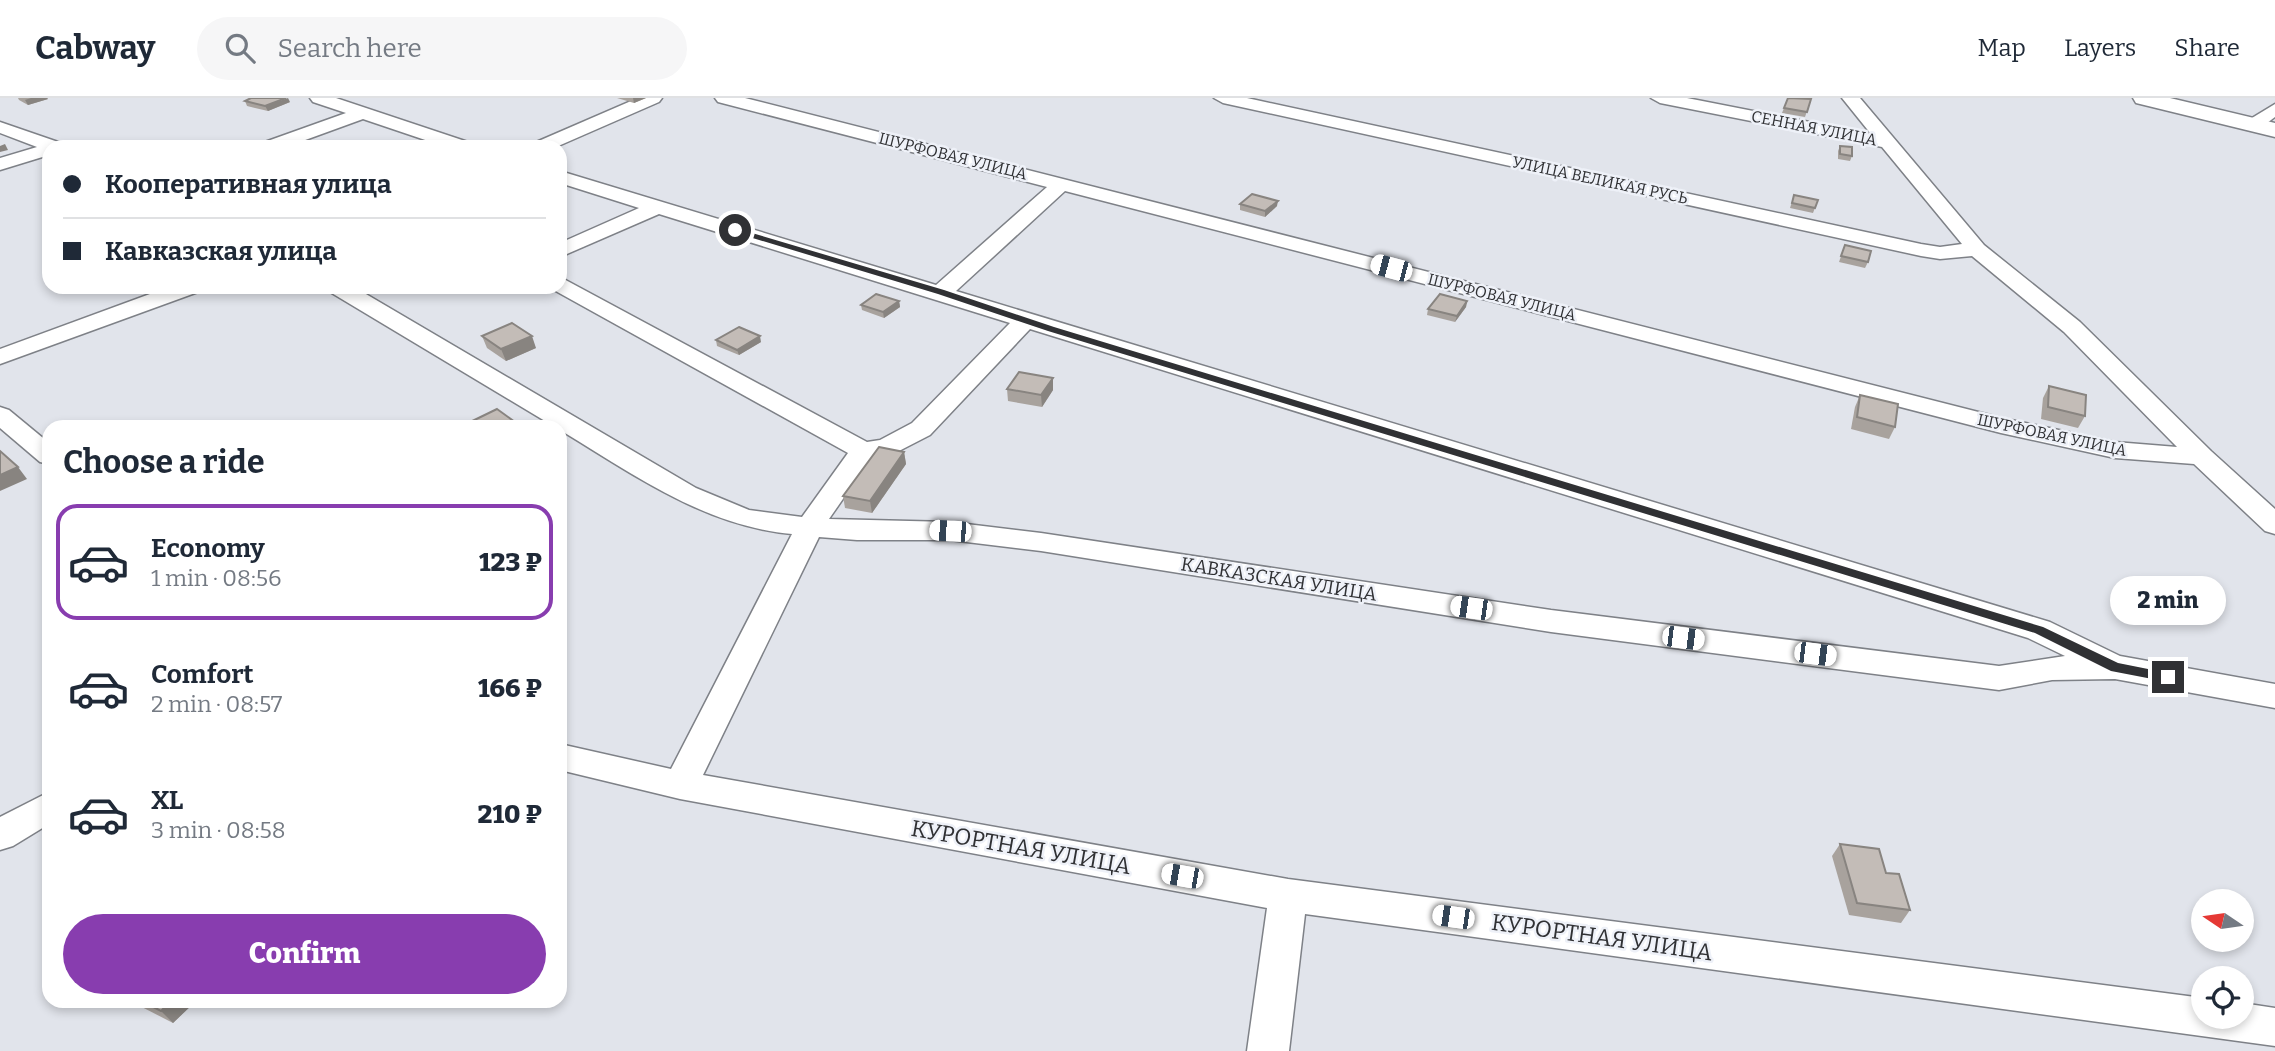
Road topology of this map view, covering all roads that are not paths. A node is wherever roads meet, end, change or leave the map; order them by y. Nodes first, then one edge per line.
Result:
1 (319, 98) edge
2 (653, 98) edge
3 (724, 98) edge
4 (1223, 98) edge
5 (1660, 98) edge
6 (1851, 98) edge
7 (2144, 98) edge
8 (2275, 108) edge
9 (362, 113) junction
10 (2253, 125) junction
11 (0, 127) edge
12 (2275, 130) edge
13 (288, 140) edge
14 (443, 140) edge
15 (557, 140) edge
16 (1886, 142) junction
17 (42, 143) edge
18 (42, 151) edge
19 (0, 164) edge
20 (567, 179) edge
21 (1062, 184) junction
22 (658, 207) junction
23 (567, 248) edge
24 (1977, 249) junction
25 (567, 288) edge
26 (941, 292) junction
27 (171, 294) edge
28 (350, 294) edge
29 (1025, 321) junction
30 (0, 357) edge
31 (0, 415) edge
32 (562, 420) edge
33 (567, 423) edge
34 (42, 450) edge
35 (863, 452) junction
36 (2202, 457) junction
37 (2275, 525) edge
38 (809, 528) junction
39 (2115, 667) junction
40 (2275, 696) edge
41 (567, 759) edge
42 (680, 785) junction
43 (42, 811) edge
44 (0, 835) edge
45 (1288, 895) junction
46 (2275, 1027) edge
47 (1268, 1051) edge

1 - 9 street
2 - 15 street
3 - 21 street, ШУРФОВАЯ УЛИЦА
4 - 24 street, УЛИЦА ВЕЛИКАЯ РУСЬ
5 - 16 street, СЕННАЯ УЛИЦА
6 - 16 street
7 - 10 street
8 - 10 street
9 - 13 street
9 - 14 street
10 - 12 street
11 - 17 street
16 - 24 street
18 - 19 street
20 - 22 street
21 - 26 street
21 - 36 street, ШУРФОВАЯ УЛИЦА
22 - 23 street
22 - 26 street
24 - 36 street
25 - 35 street
26 - 29 street
27 - 30 street
28 - 32 street, КАВКАЗСКАЯ УЛИЦА
29 - 35 street
29 - 39 street
31 - 34 street
33 - 38 street, КАВКАЗСКАЯ УЛИЦА
35 - 38 street
36 - 37 street
38 - 39 street, КАВКАЗСКАЯ УЛИЦА
38 - 42 street
39 - 40 street, КАВКАЗСКАЯ УЛИЦА
41 - 42 street, КУРОРТНАЯ УЛИЦА
42 - 45 street, КУРОРТНАЯ УЛИЦА
43 - 44 street
45 - 46 street, КУРОРТНАЯ УЛИЦА
45 - 47 street

